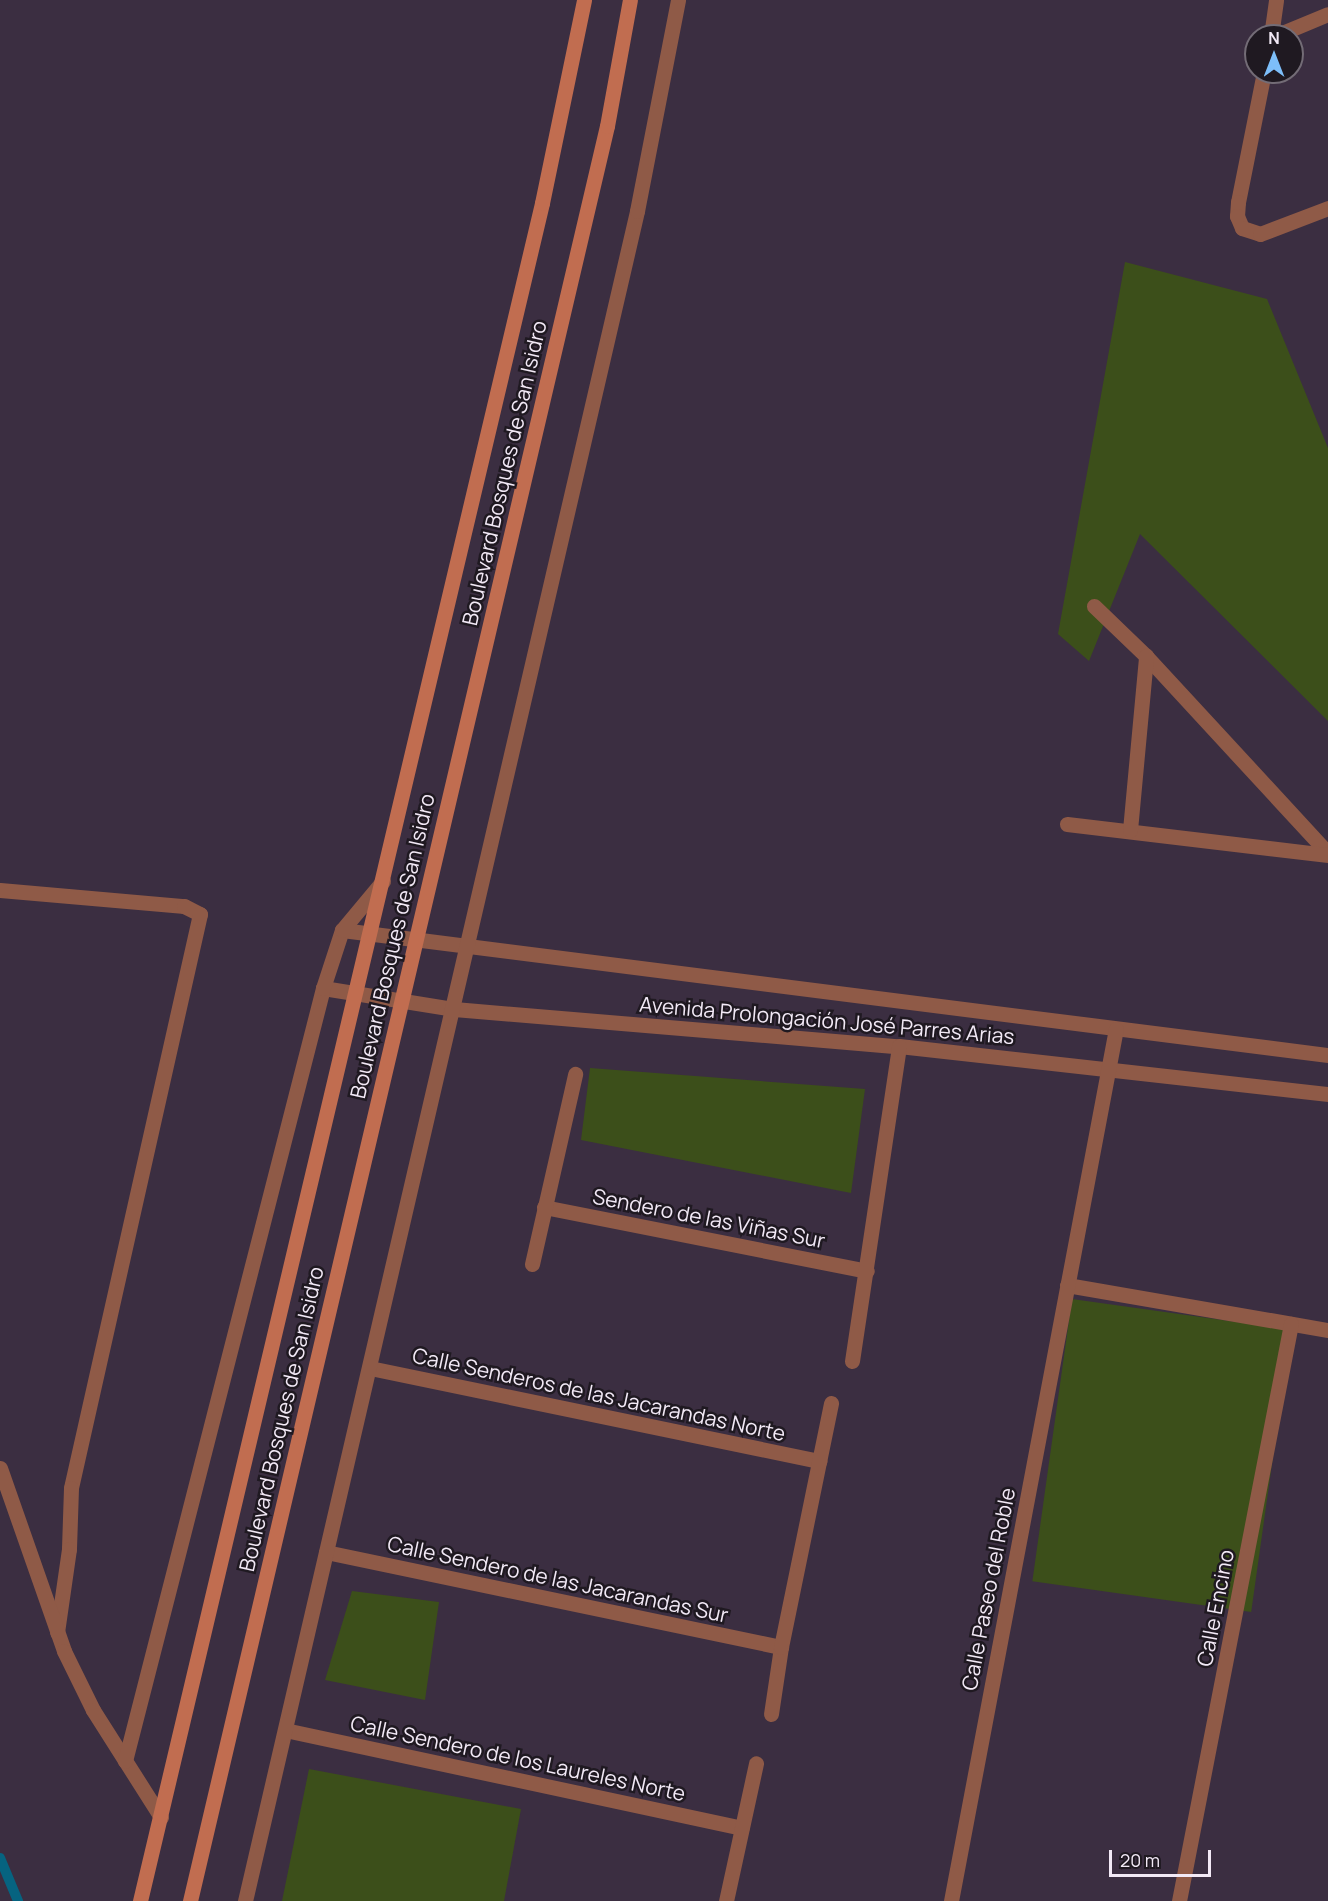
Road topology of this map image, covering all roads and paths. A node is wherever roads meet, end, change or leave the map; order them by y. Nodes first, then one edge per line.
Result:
1 (584, 0) edge
2 (630, 0) edge
3 (678, 0) edge
4 (1276, 0) edge
5 (1328, 14) edge
6 (1274, 24) edge
7 (1303, 24) edge
8 (1262, 84) edge
9 (1328, 208) edge
10 (1094, 606) dead end
11 (1146, 657) junction
12 (1067, 824) dead end
13 (1130, 830) junction
14 (1328, 854) edge
15 (383, 881) junction
16 (0, 890) edge
17 (342, 930) junction
18 (371, 933) junction
19 (415, 939) junction
20 (468, 945) junction
21 (323, 988) junction
22 (356, 994) junction
23 (401, 1001) junction
24 (454, 1009) junction
25 (1116, 1029) junction
26 (899, 1046) junction
27 (1328, 1055) edge
28 (1108, 1067) junction
29 (574, 1074) dead end
30 (1328, 1094) edge
31 (544, 1207) junction
32 (532, 1264) dead end
33 (867, 1270) junction
34 (1067, 1285) junction
35 (1291, 1324) junction
36 (1328, 1330) edge
37 (852, 1361) dead end
38 (370, 1368) junction
39 (831, 1403) dead end
40 (819, 1461) junction
41 (0, 1468) edge
42 (326, 1552) junction
43 (57, 1632) junction
44 (781, 1647) junction
45 (771, 1713) dead end
46 (285, 1730) junction
47 (125, 1761) junction
48 (756, 1763) dead end
49 (160, 1817) junction
50 (742, 1827) junction
51 (140, 1901) edge
52 (190, 1901) edge
53 (245, 1901) edge
54 (726, 1901) edge
55 (951, 1901) edge
56 (1179, 1901) edge

1 - 15 main road, Boulevard Bosques de San Isidro
2 - 19 main road, Boulevard Bosques de San Isidro
3 - 20 street
4 - 6 street
5 - 7 street
8 - 9 street
10 - 11 street
11 - 13 street
11 - 14 street
12 - 13 street
13 - 14 street
15 - 17 street, Boulevard Bosques de San Isidro
15 - 18 main road, Boulevard Bosques de San Isidro
16 - 43 street
17 - 18 street, Avenida Prolongación José Parres Arias
17 - 21 street, Boulevard Bosques de San Isidro
18 - 19 street, Avenida Prolongación José Parres Arias
18 - 22 main road, Boulevard Bosques de San Isidro
19 - 20 street, Avenida Prolongación José Parres Arias
19 - 23 main road, Boulevard Bosques de San Isidro
20 - 24 street
20 - 25 street, Avenida Prolongación José Parres Arias
21 - 22 street, Avenida Prolongación José Parres Arias
21 - 47 street, Boulevard Bosques de San Isidro
22 - 23 street, Avenida Prolongación José Parres Arias
22 - 49 main road, Boulevard Bosques de San Isidro
23 - 24 street, Avenida Prolongación José Parres Arias
23 - 52 main road, Boulevard Bosques de San Isidro
24 - 26 street, Avenida Prolongación José Parres Arias
24 - 38 street
25 - 27 street, Avenida Prolongación José Parres Arias
25 - 28 street, Calle Paseo del Roble
26 - 28 street, Avenida Prolongación José Parres Arias
26 - 33 street
28 - 30 street, Avenida Prolongación José Parres Arias
28 - 34 street, Calle Paseo del Roble
29 - 31 street
31 - 32 street
31 - 33 street, Sendero de las Viñas Sur
33 - 37 street
34 - 35 street
34 - 55 street, Calle Paseo del Roble
35 - 36 street
35 - 56 street, Calle Encino
38 - 40 street, Calle Senderos de las Jacarandas Norte
38 - 42 street
39 - 40 street
40 - 44 street
41 - 43 street
42 - 44 street, Calle Sendero de las Jacarandas Sur
42 - 46 street
43 - 47 street
44 - 45 street
46 - 50 street, Calle Sendero de los Laureles Norte
46 - 53 street
47 - 49 street
48 - 50 street
49 - 51 main road, Boulevard Bosques de San Isidro
50 - 54 street

